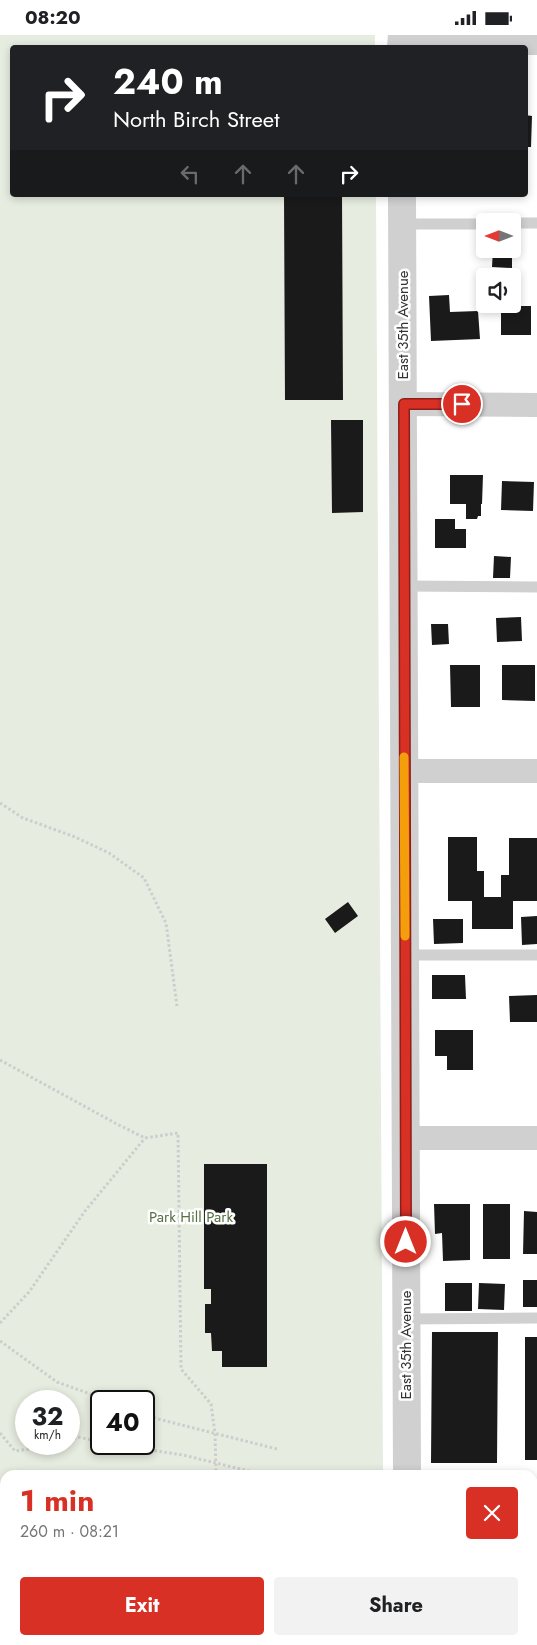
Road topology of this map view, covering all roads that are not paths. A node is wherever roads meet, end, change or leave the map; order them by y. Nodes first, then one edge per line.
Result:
1 (401, 42) edge
2 (537, 43) edge
3 (402, 197) edge
4 (476, 223) edge
5 (521, 223) edge
6 (537, 223) edge
7 (402, 224) junction
8 (404, 404) junction
9 (537, 405) edge
10 (404, 586) junction
11 (537, 587) edge
12 (404, 771) junction
13 (537, 771) edge
14 (405, 955) junction
15 (537, 955) edge
16 (405, 1138) junction
17 (537, 1138) edge
18 (406, 1319) junction
19 (537, 1319) edge
20 (407, 1470) edge

1 - 2 street
3 - 7 street, East 35th Avenue
4 - 7 lane
5 - 6 lane
7 - 8 street, East 35th Avenue
8 - 9 street
8 - 10 street, East 35th Avenue
10 - 11 lane
10 - 12 street, East 35th Avenue
12 - 13 street
12 - 14 street, East 35th Avenue
14 - 15 lane
14 - 16 street, East 35th Avenue
16 - 17 street
16 - 18 street, East 35th Avenue
18 - 19 lane
18 - 20 street, East 35th Avenue

